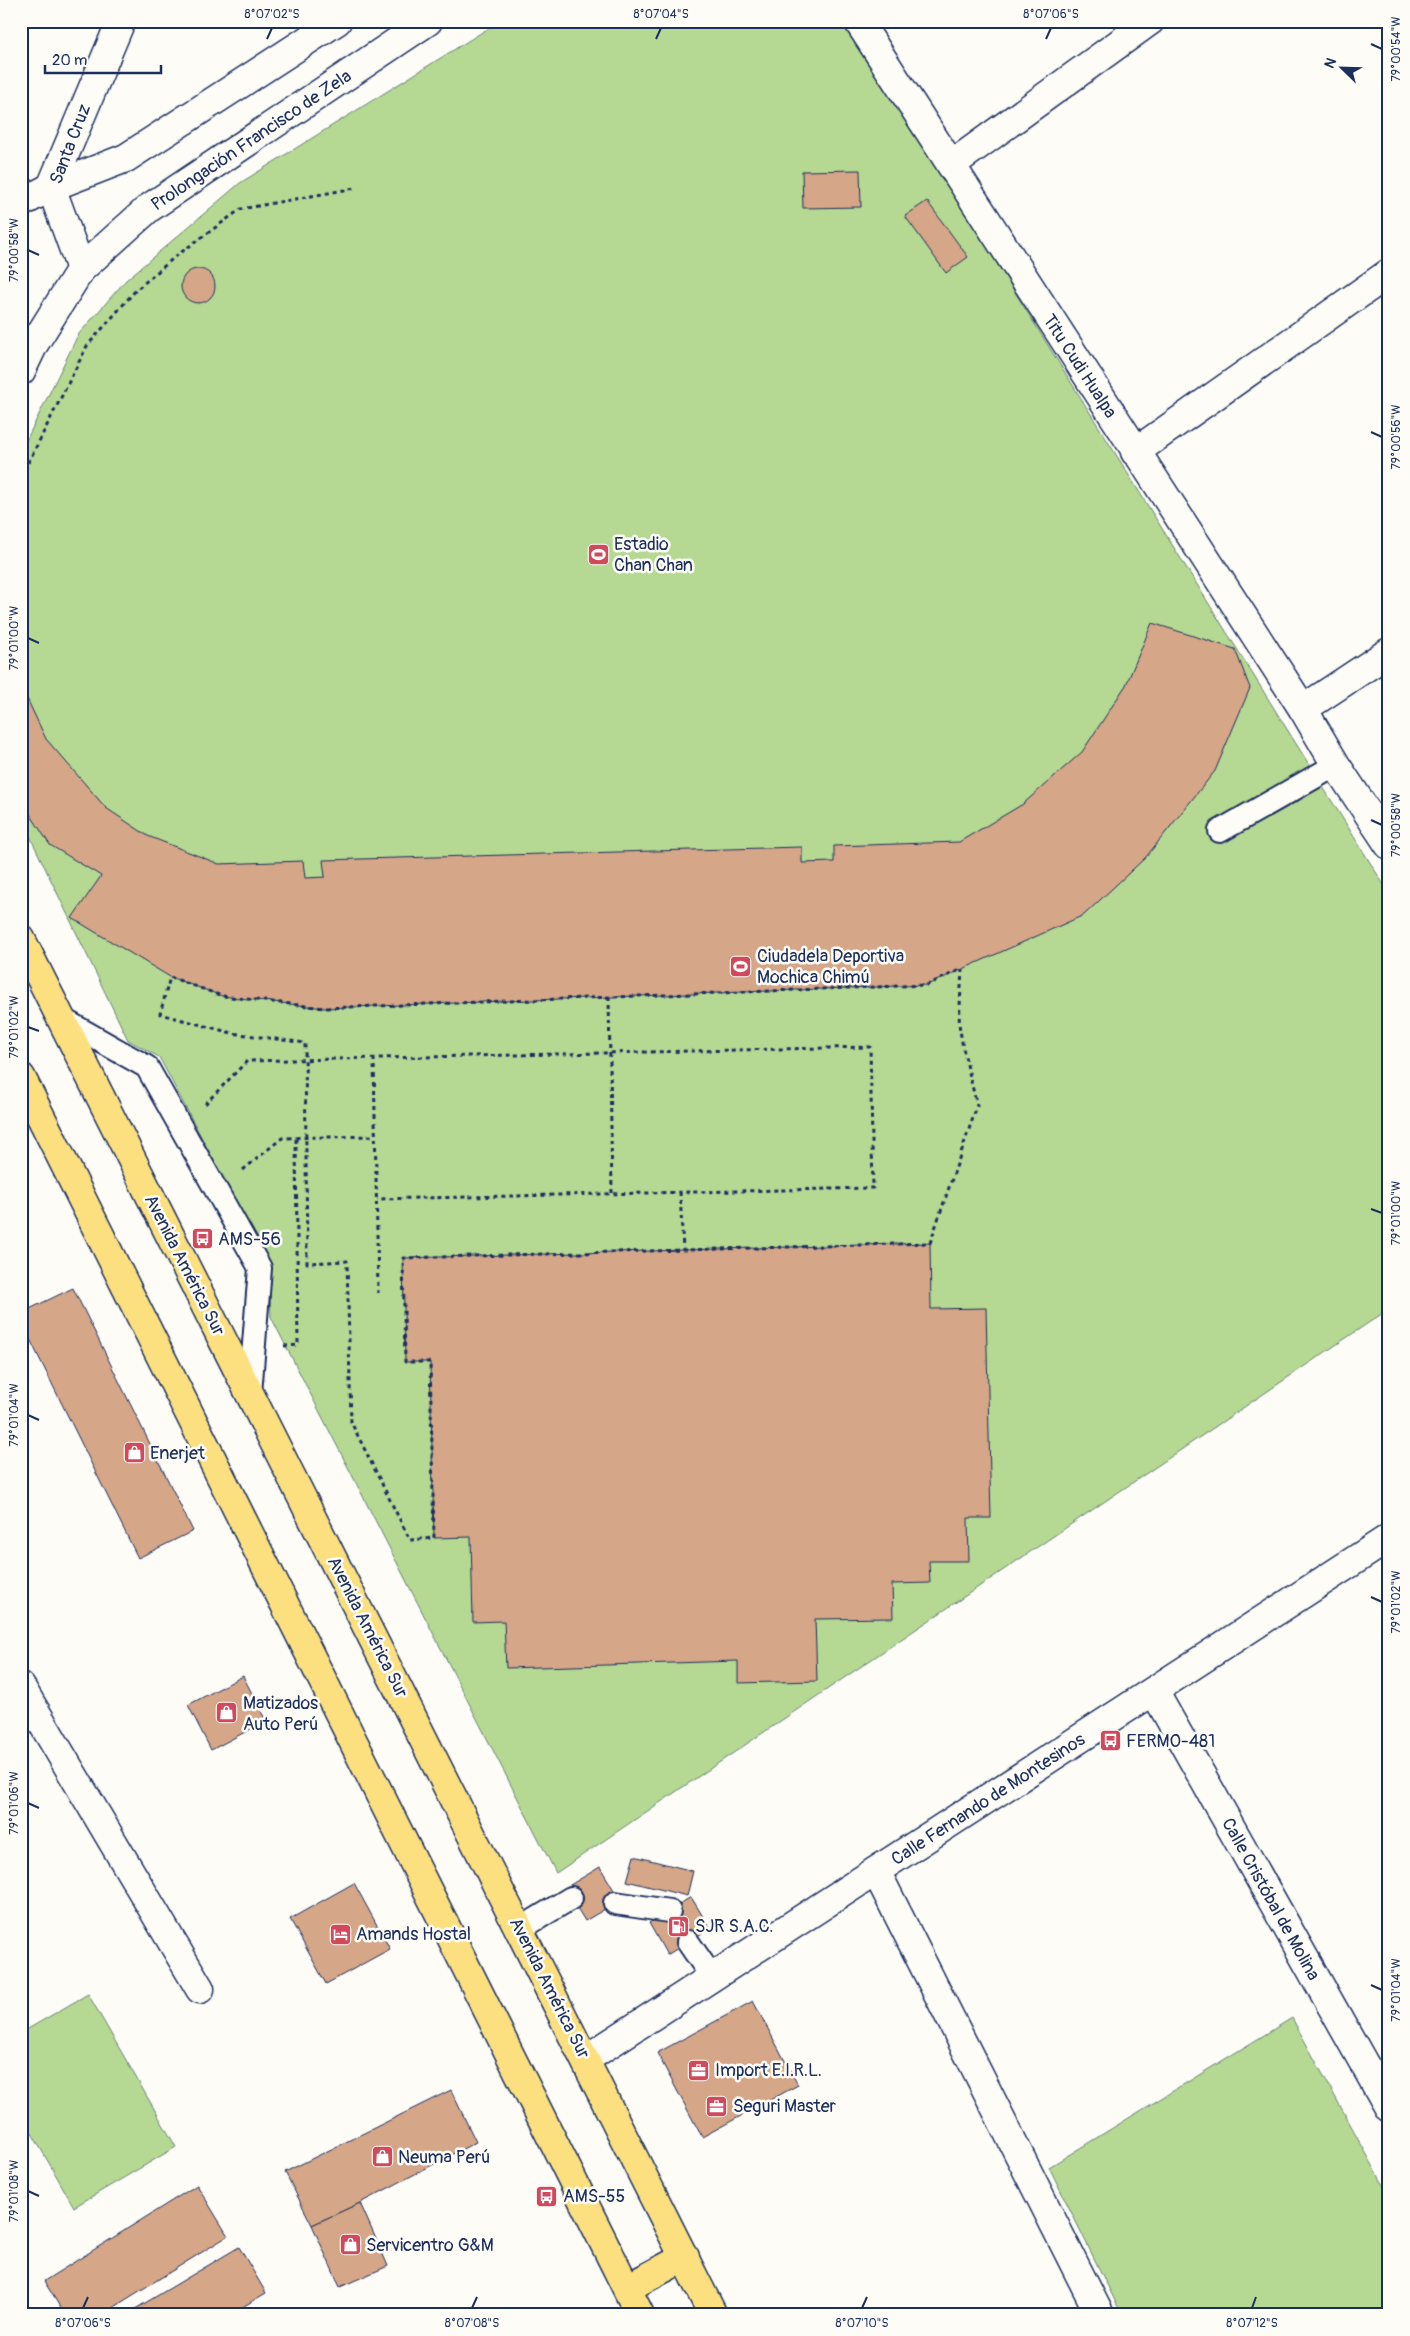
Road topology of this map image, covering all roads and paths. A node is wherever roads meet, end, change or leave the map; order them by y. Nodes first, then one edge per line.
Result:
1 (120, 21) edge
2 (337, 21) edge
3 (428, 21) edge
4 (858, 21) edge
5 (1150, 21) edge
6 (951, 165) junction
7 (51, 187) junction
8 (355, 188) dead end
9 (21, 203) edge
10 (81, 269) junction
11 (1389, 273) edge
12 (21, 371) edge
13 (1135, 452) junction
14 (21, 477) edge
15 (1389, 652) edge
16 (1304, 709) junction
17 (1336, 765) junction
18 (1220, 831) dead end
19 (1389, 845) edge
20 (21, 939) edge
21 (609, 997) junction
22 (62, 1019) junction
23 (610, 1053) junction
24 (374, 1058) junction
25 (305, 1060) junction
26 (21, 1078) edge
27 (200, 1109) dead end
28 (375, 1136) junction
29 (296, 1138) junction
30 (306, 1138) junction
31 (242, 1171) dead end
32 (680, 1192) junction
33 (612, 1194) junction
34 (377, 1199) junction
35 (682, 1250) junction
36 (378, 1293) dead end
37 (298, 1345) dead end
38 (250, 1394) junction
39 (1389, 1538) edge
40 (21, 1686) edge
41 (1154, 1690) junction
42 (876, 1871) junction
43 (572, 1898) dead end
44 (615, 1903) dead end
45 (669, 1911) dead end
46 (520, 1929) junction
47 (688, 1942) dead end
48 (712, 1977) junction
49 (200, 1989) dead end
50 (586, 2059) junction
51 (1389, 2108) edge
52 (685, 2257) junction
53 (627, 2288) junction
54 (640, 2315) edge
55 (713, 2315) edge
56 (1100, 2315) edge

1 - 7 street, Santa Cruz
2 - 7 street
3 - 10 street, Prolongación Francisco de Zela
4 - 6 street, Titu Cudi Hualpa
5 - 6 street
6 - 13 street, Titu Cudi Hualpa
7 - 9 street
7 - 10 street, Santa Cruz
8 - 14 path
10 - 12 street
11 - 13 street
13 - 16 street, Titu Cudi Hualpa
15 - 16 street
16 - 17 street, Titu Cudi Hualpa
17 - 18 lane
17 - 19 street, Titu Cudi Hualpa
20 - 22 main road, Avenida América Sur
21 - 23 path
21 - 25 path
21 - 35 path
22 - 38 main road, Avenida América Sur
22 - 38 lane
23 - 24 path
23 - 32 path
23 - 33 path
24 - 25 path
24 - 28 path
25 - 27 path
25 - 30 path
26 - 53 main road
28 - 30 path
28 - 34 path
29 - 30 path
29 - 31 path
29 - 37 path
30 - 35 path
32 - 33 path
32 - 35 path
33 - 34 path
34 - 36 path
38 - 46 main road, Avenida América Sur
39 - 41 street, Calle Fernando de Montesinos
40 - 49 street
41 - 42 street, Calle Fernando de Montesinos
41 - 51 street, Calle Cristóbal de Molina
42 - 48 street, Calle Fernando de Montesinos
42 - 56 street
43 - 46 lane
44 - 45 lane
46 - 50 main road, Avenida América Sur
47 - 48 lane
48 - 50 street, Calle Fernando de Montesinos
50 - 52 main road, Avenida América Sur
52 - 53 main road
52 - 55 main road, Avenida América Sur
53 - 54 main road

